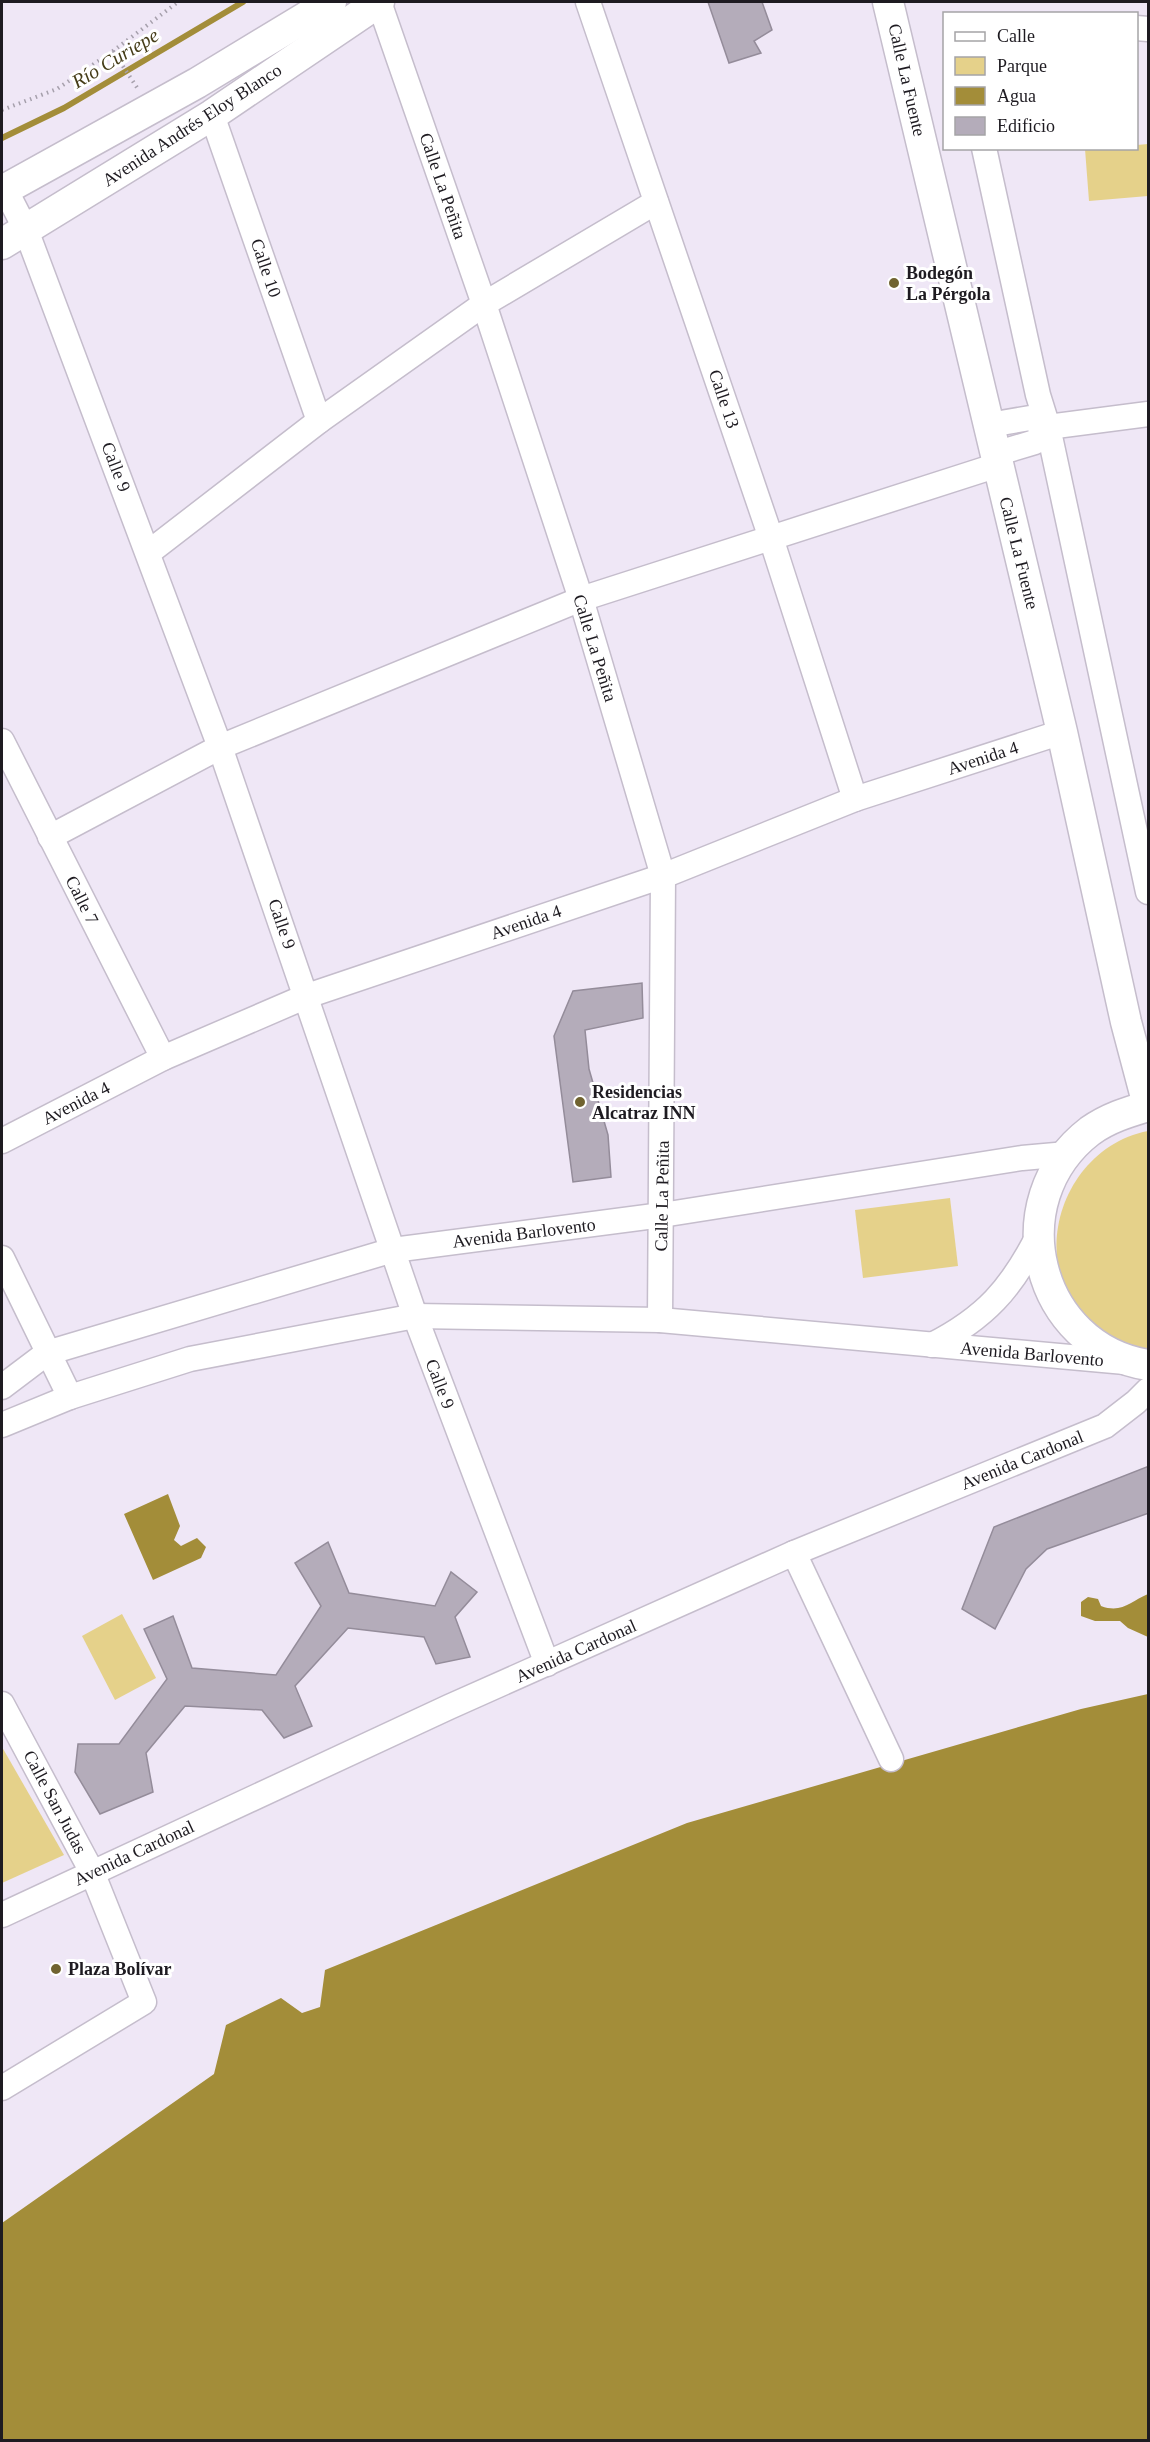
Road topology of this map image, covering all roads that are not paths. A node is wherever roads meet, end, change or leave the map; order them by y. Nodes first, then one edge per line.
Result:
1 (331, 2) edge
2 (379, 2) edge
3 (588, 2) edge
4 (888, 2) edge
5 (212, 115) junction
6 (984, 150) edge
7 (3, 190) edge
8 (656, 202) junction
9 (14, 237) edge
10 (484, 304) junction
11 (1149, 414) edge
12 (319, 421) junction
13 (989, 425) junction
14 (1048, 427) junction
15 (996, 460) junction
16 (771, 538) junction
17 (148, 553) junction
18 (580, 599) junction
19 (1062, 732) junction
20 (2, 741) edge
21 (220, 747) junction
22 (855, 799) junction
23 (50, 837) junction
24 (663, 876) junction
25 (1149, 891) edge
26 (307, 996) junction
27 (163, 1058) junction
28 (1149, 1106) edge
29 (2, 1141) edge
30 (1067, 1154) junction
31 (662, 1215) junction
32 (1038, 1236) junction
33 (393, 1250) junction
34 (2, 1258) edge
35 (414, 1316) junction
36 (660, 1320) junction
37 (932, 1345) junction
38 (47, 1353) junction
39 (1140, 1364) edge
40 (2, 1387) edge
41 (1149, 1390) edge
42 (70, 1397) junction
43 (2, 1425) edge
44 (794, 1553) junction
45 (547, 1664) junction
46 (2, 1704) edge
47 (891, 1759) dead end
48 (92, 1872) junction
49 (2, 1915) edge
50 (2, 2088) edge

1 - 7 main road, Avenida Andrés Eloy Blanco
2 - 5 main road, Avenida Andrés Eloy Blanco
2 - 10 street, Calle La Peñita
3 - 8 street, Calle 13
4 - 13 main road, Calle La Fuente
5 - 9 main road, Avenida Andrés Eloy Blanco
5 - 12 street, Calle 10
6 - 14 street
7 - 9 street, Calle 9
8 - 10 street
8 - 16 street, Calle 13
9 - 17 street, Calle 9
10 - 12 street
10 - 18 street, Calle La Peñita
11 - 14 street
12 - 17 street
13 - 14 street
13 - 15 main road, Calle La Fuente
14 - 15 street
14 - 25 street
15 - 16 street
15 - 19 main road, Calle La Fuente
16 - 18 street
16 - 22 street, Calle 13
17 - 21 street, Calle 9
18 - 21 street
18 - 24 street, Calle La Peñita
19 - 22 street, Avenida 4
19 - 28 main road, Calle La Fuente
20 - 23 street, Calle 7
21 - 23 street
21 - 26 street, Calle 9
22 - 24 street, Avenida 4
23 - 27 street, Calle 7
24 - 26 street, Avenida 4
24 - 31 street, Calle La Peñita
26 - 27 street, Avenida 4
26 - 33 street, Calle 9
27 - 29 street, Avenida 4
28 - 30 main road
30 - 31 street, Avenida Barlovento
30 - 32 main road
31 - 33 street, Avenida Barlovento
31 - 36 street, Calle La Peñita
32 - 37 street, Avenida Barlovento
32 - 39 main road
33 - 35 street, Calle 9
33 - 38 street, Avenida Barlovento
34 - 38 street
35 - 36 street, Avenida Barlovento
35 - 42 street, Avenida Barlovento
35 - 45 street, Calle 9
36 - 37 street, Avenida Barlovento
37 - 39 street, Avenida Barlovento
38 - 40 street, Avenida Barlovento
38 - 42 street
41 - 44 street, Avenida Cardonal
42 - 43 street, Avenida Barlovento
44 - 45 street, Avenida Cardonal
44 - 47 street
45 - 48 street, Avenida Cardonal
46 - 48 street, Calle San Judas
48 - 49 street, Avenida Cardonal
48 - 50 street, Calle San Judas

